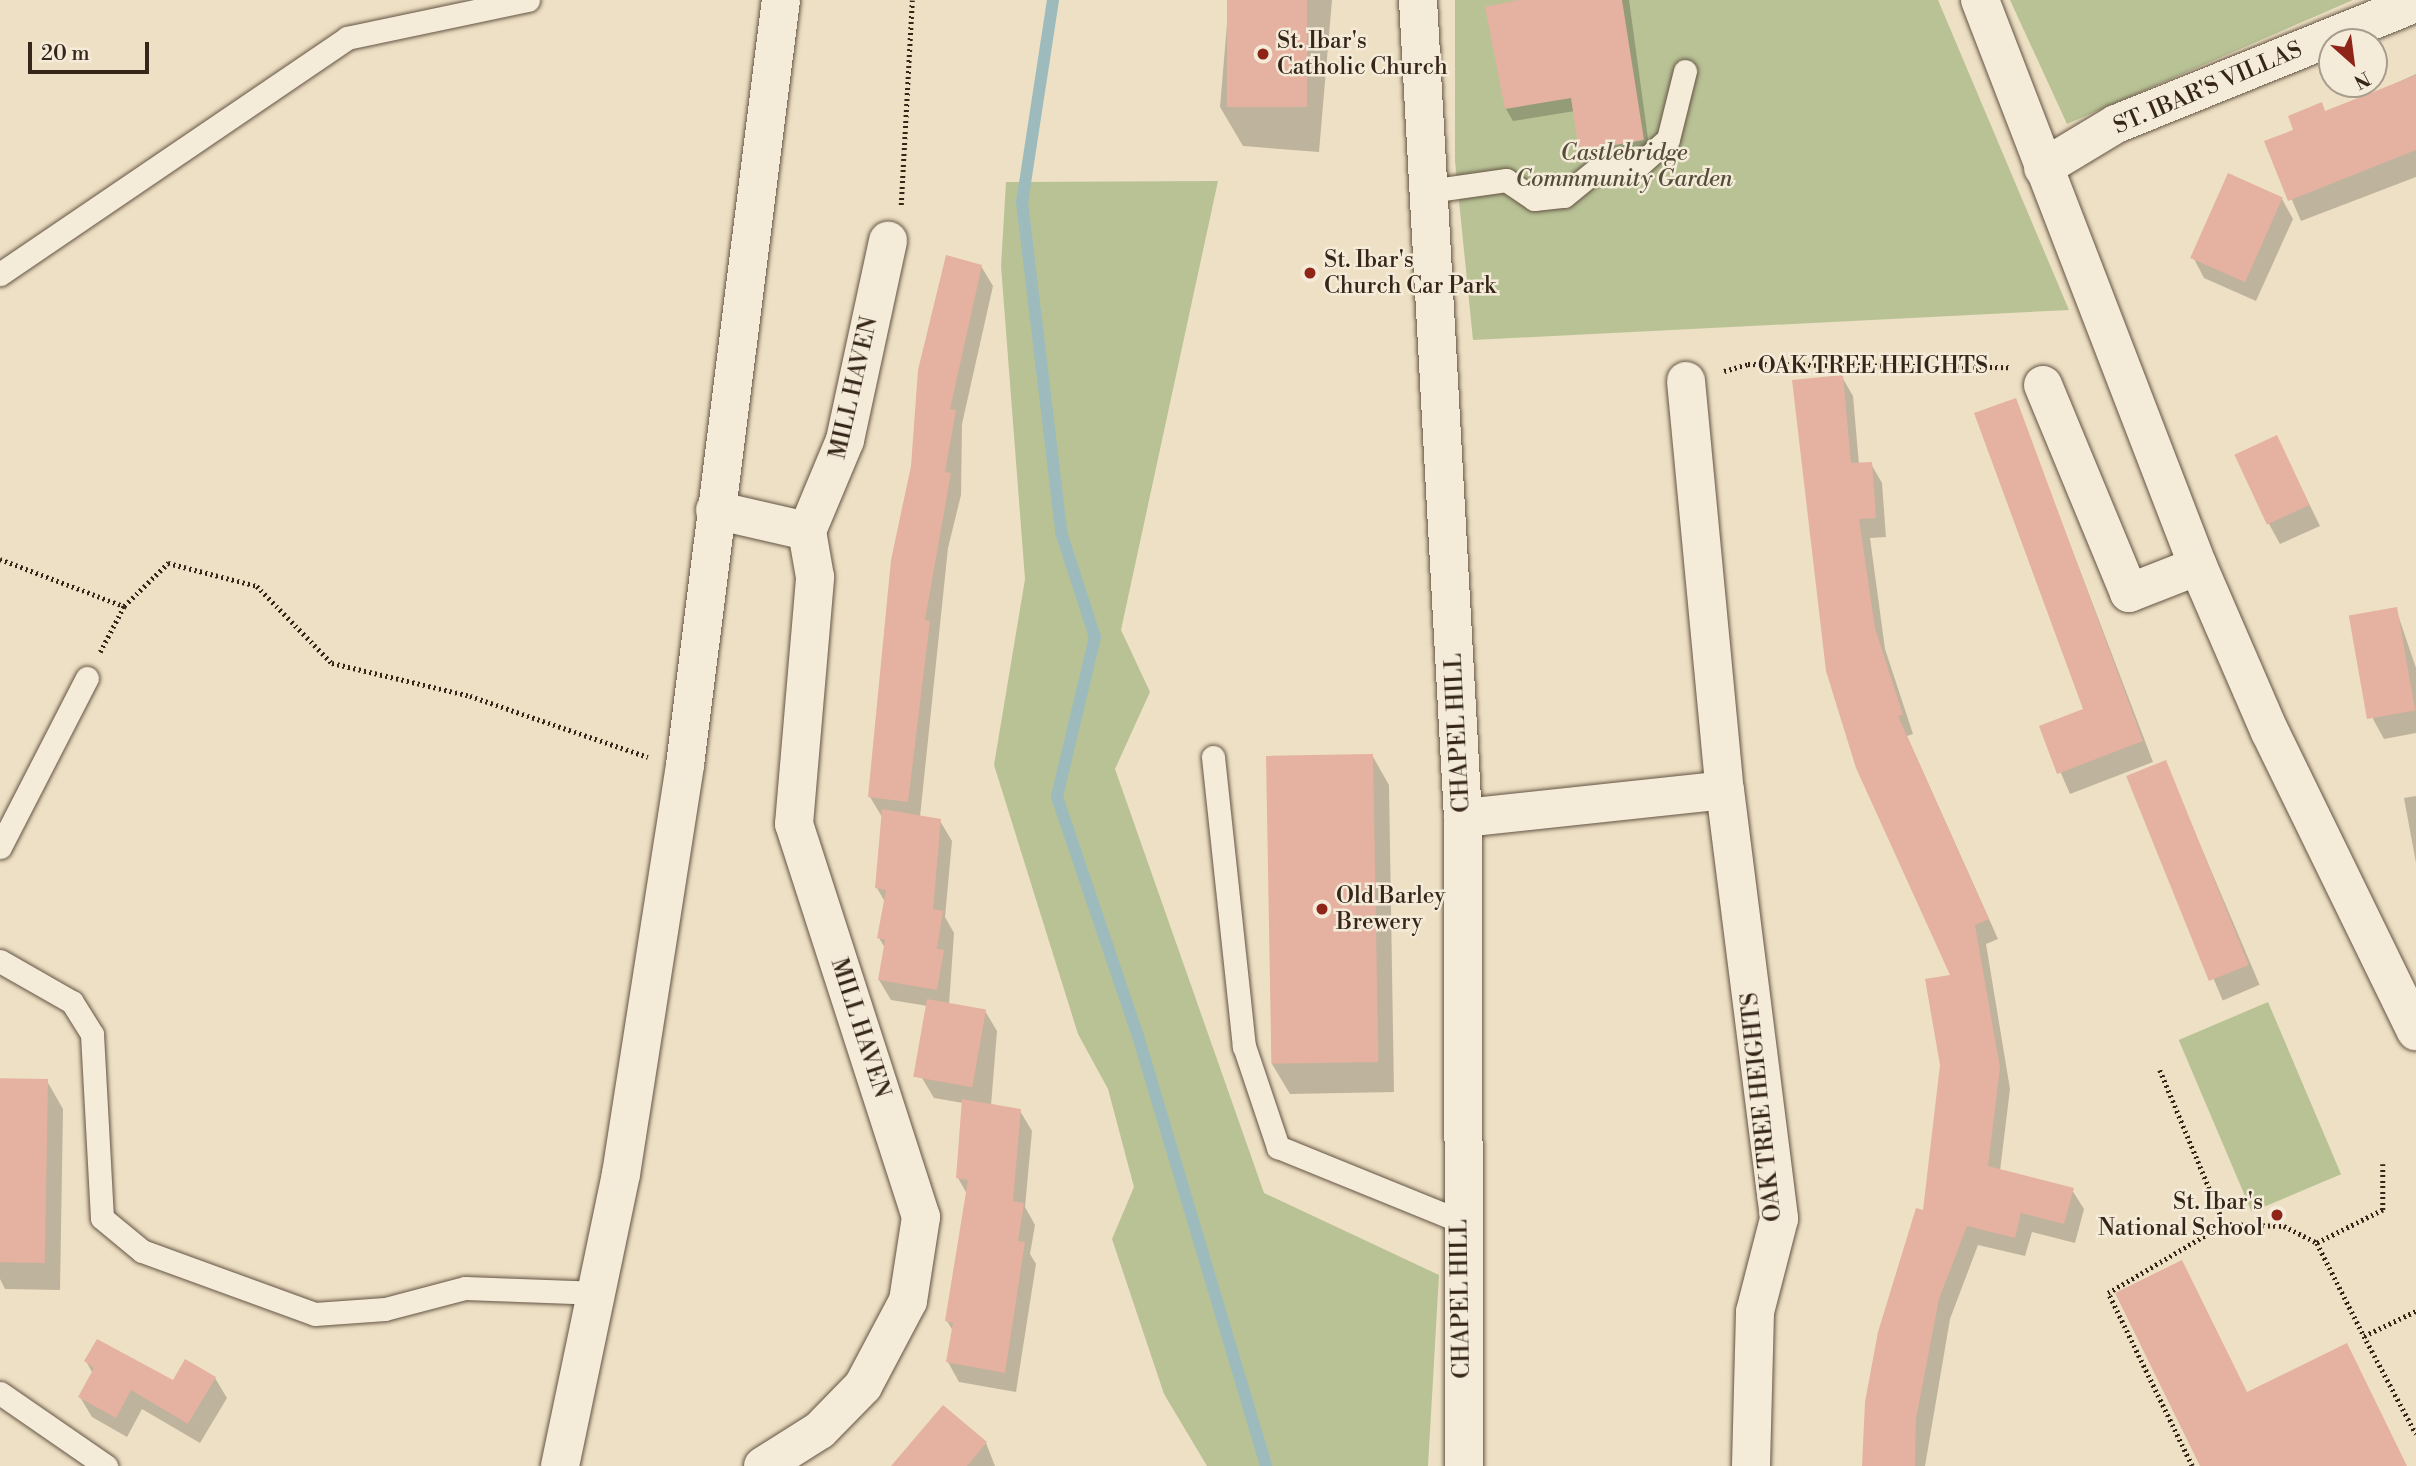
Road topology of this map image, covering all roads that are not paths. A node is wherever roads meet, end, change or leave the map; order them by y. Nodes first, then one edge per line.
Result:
1 (528, 0) edge
2 (781, 0) edge
3 (1418, 0) edge
4 (1980, 0) edge
5 (2416, 3) edge
6 (1685, 71) dead end
7 (2043, 168) junction
8 (1429, 191) junction
9 (888, 241) road end
10 (0, 274) edge
11 (1686, 381) road end
12 (2043, 385) road end
13 (715, 510) junction
14 (807, 531) junction
15 (2198, 566) junction
16 (87, 678) road end
17 (1213, 757) dead end
18 (1725, 790) junction
19 (1463, 818) junction
20 (0, 847) edge
21 (0, 961) edge
22 (2416, 1031) edge
23 (1460, 1221) junction
24 (600, 1293) junction
25 (0, 1393) edge
26 (106, 1466) edge
27 (560, 1466) edge
28 (763, 1466) edge
29 (1464, 1466) edge
30 (1751, 1466) edge

1 - 10 lane
2 - 13 street
3 - 8 street, CHAPEL HILL
4 - 7 street
5 - 7 street, ST. IBAR'S VILLAS
6 - 8 lane
7 - 15 street
8 - 19 street, CHAPEL HILL
9 - 14 street, MILL HAVEN
11 - 18 street, OAK TREE HEIGHTS
12 - 15 street
13 - 14 street
13 - 24 street
14 - 28 street, MILL HAVEN
15 - 22 street
16 - 20 lane
17 - 23 lane
18 - 19 street
18 - 30 street, OAK TREE HEIGHTS
19 - 23 street, CHAPEL HILL
21 - 24 lane
23 - 29 street, CHAPEL HILL
24 - 27 street
25 - 26 lane

